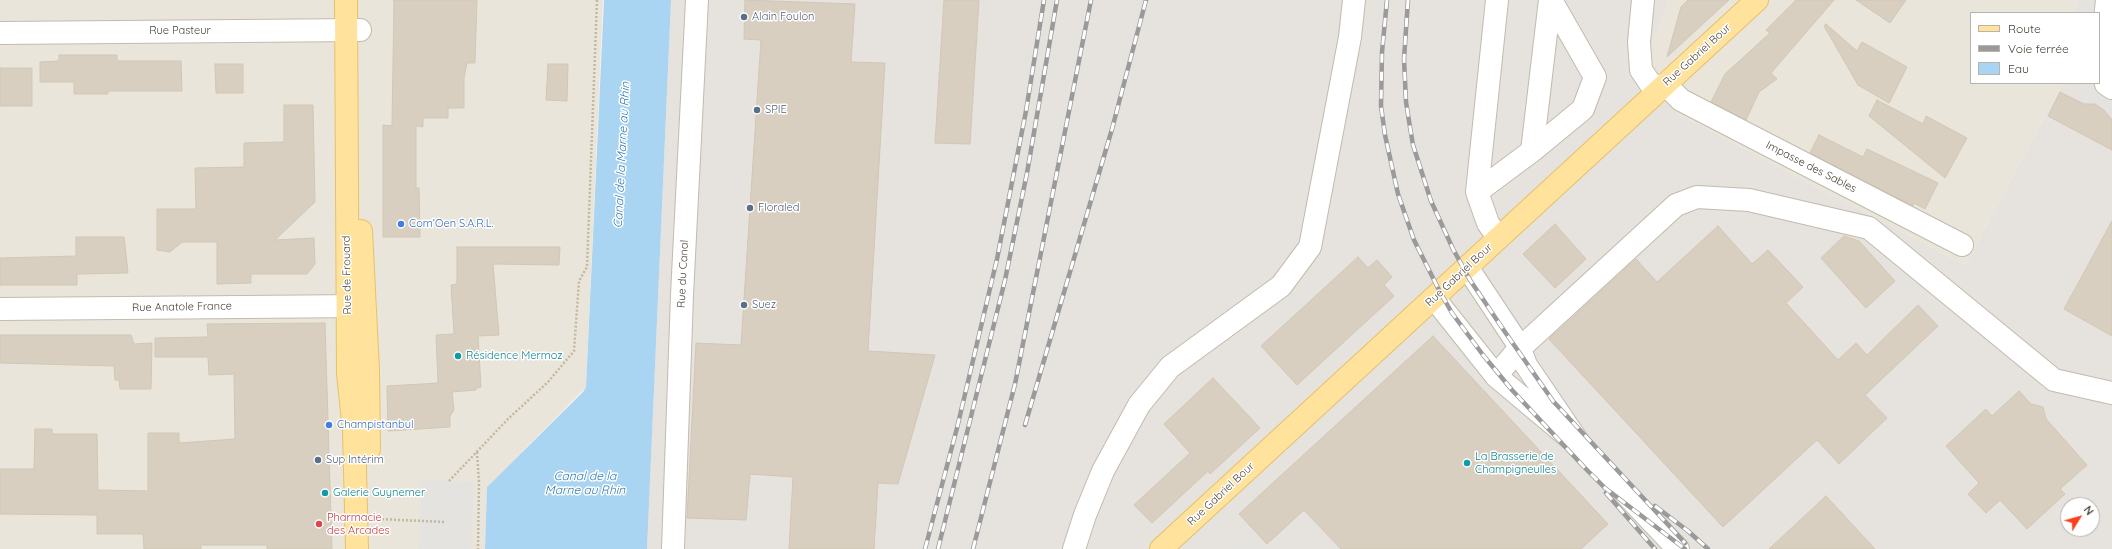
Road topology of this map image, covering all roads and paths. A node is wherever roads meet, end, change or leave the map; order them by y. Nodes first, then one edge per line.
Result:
1 (346, 0) edge
2 (359, 0) edge
3 (597, 0) edge
4 (697, 0) edge
5 (1354, 0) edge
6 (1497, 0) edge
7 (1551, 0) edge
8 (1643, 0) edge
9 (1757, 0) edge
10 (2107, 0) edge
11 (352, 30) junction
12 (0, 32) edge
13 (1661, 88) junction
14 (2112, 88) edge
15 (1532, 151) junction
16 (1477, 192) junction
17 (1498, 238) junction
18 (1962, 245) dead end
19 (1467, 267) junction
20 (1434, 298) junction
21 (356, 306) junction
22 (0, 309) edge
23 (1520, 348) junction
24 (1496, 376) junction
25 (2112, 393) edge
26 (1583, 449) junction
27 (477, 452) junction
28 (449, 481) dead end
29 (370, 519) junction
30 (446, 522) dead end
31 (357, 549) edge
32 (370, 549) edge
33 (478, 549) edge
34 (673, 549) edge
35 (1074, 549) edge
36 (1161, 549) edge
37 (1678, 549) edge

1 - 11 main road, Rue de Frouard
2 - 11 main road, Rue de Frouard
3 - 27 path
4 - 34 street, Rue du Canal
5 - 35 street
6 - 16 street
7 - 15 street
7 - 15 street
8 - 13 street, Impasse des Sables
9 - 13 main road, Rue Gabriel Bour
10 - 14 street
11 - 12 street, Rue Pasteur
11 - 21 main road, Rue de Frouard
13 - 17 main road, Rue Gabriel Bour
13 - 18 street, Impasse des Sables
15 - 16 street
16 - 17 street
17 - 19 main road, Rue Gabriel Bour
19 - 20 main road, Rue Gabriel Bour
19 - 23 street
20 - 24 street
20 - 36 main road, Rue Gabriel Bour
21 - 22 street, Rue Anatole France
21 - 29 main road, Rue de Frouard
21 - 31 main road, Rue de Frouard
23 - 24 street
23 - 25 street
23 - 26 street
24 - 26 street
26 - 37 street
27 - 28 path
27 - 33 path
29 - 30 path
29 - 32 main road, Rue de Frouard

